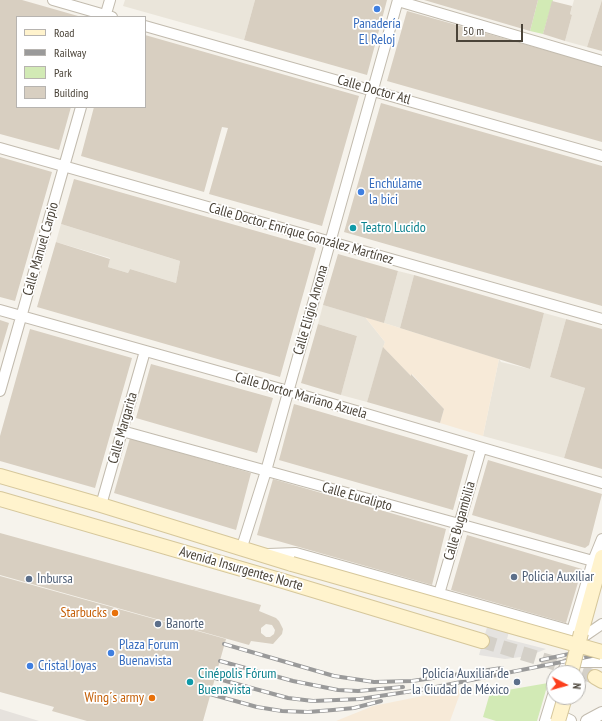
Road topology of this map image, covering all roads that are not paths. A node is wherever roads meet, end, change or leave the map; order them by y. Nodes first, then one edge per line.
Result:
1 (53, 0) edge
2 (110, 0) edge
3 (398, 0) edge
4 (108, 16) edge
5 (146, 26) edge
6 (602, 61) edge
7 (373, 90) junction
8 (81, 108) edge
9 (0, 148) edge
10 (602, 156) edge
11 (65, 166) junction
12 (330, 242) junction
13 (0, 310) edge
14 (21, 316) junction
15 (602, 319) edge
16 (145, 351) junction
17 (0, 391) edge
18 (288, 391) junction
19 (122, 431) junction
20 (480, 449) junction
21 (266, 471) junction
22 (0, 476) edge
23 (602, 483) edge
24 (0, 500) edge
25 (101, 505) junction
26 (458, 525) junction
27 (602, 535) edge
28 (241, 550) junction
29 (257, 554) junction
30 (597, 559) edge
31 (439, 594) junction
32 (602, 624) edge
33 (572, 631) junction
34 (482, 641) tunnel mouth
35 (602, 652) edge
36 (602, 660) edge
37 (567, 665) edge
38 (573, 665) edge
39 (551, 705) edge
40 (554, 705) edge
41 (563, 705) edge
42 (602, 713) edge
43 (546, 721) edge
44 (558, 721) edge
45 (570, 721) edge
46 (587, 721) edge

1 - 4 street
2 - 4 street
3 - 6 street
3 - 7 street, Calle Eligio Ancona
5 - 7 street, Calle Doctor Atl
7 - 10 street, Calle Doctor Atl
7 - 12 street, Calle Eligio Ancona
8 - 11 street, Calle Manuel Carpio
9 - 11 street, Calle Doctor Enrique González Martínez
11 - 12 street, Calle Doctor Enrique González Martínez
11 - 14 street, Calle Manuel Carpio
12 - 15 street, Calle Doctor Enrique González Martínez
12 - 18 street, Calle Eligio Ancona
13 - 14 street, Calle Doctor Mariano Azuela
14 - 16 street, Calle Doctor Mariano Azuela
14 - 17 street, Calle Manuel Carpio
16 - 18 street, Calle Doctor Mariano Azuela
16 - 19 street, Calle Margarita
18 - 20 street, Calle Doctor Mariano Azuela
18 - 21 street, Calle Eligio Ancona
19 - 21 street, Calle Eucalipto
19 - 25 street, Calle Margarita
20 - 23 street, Calle Doctor Mariano Azuela
20 - 26 street, Calle Bugambilia
21 - 26 street, Calle Eucalipto
21 - 28 street, Calle Eligio Ancona
22 - 25 main road, Avenida Insurgentes Norte
24 - 34 main road, Avenida Insurgentes Norte
25 - 28 main road, Avenida Insurgentes Norte
26 - 30 street, Calle Eucalipto
26 - 31 street, Calle Bugambilia
27 - 30 street
28 - 29 main road, Avenida Insurgentes Norte
29 - 31 street, Avenida Insurgentes Norte
29 - 35 main road, Avenida Insurgentes Norte, bridge
30 - 33 street
30 - 38 main road, bridge
31 - 33 street, Avenida Insurgentes Norte
32 - 33 street, Avenida Insurgentes Norte
36 - 37 street
39 - 43 street
40 - 45 street
41 - 44 main road, bridge
42 - 46 street

